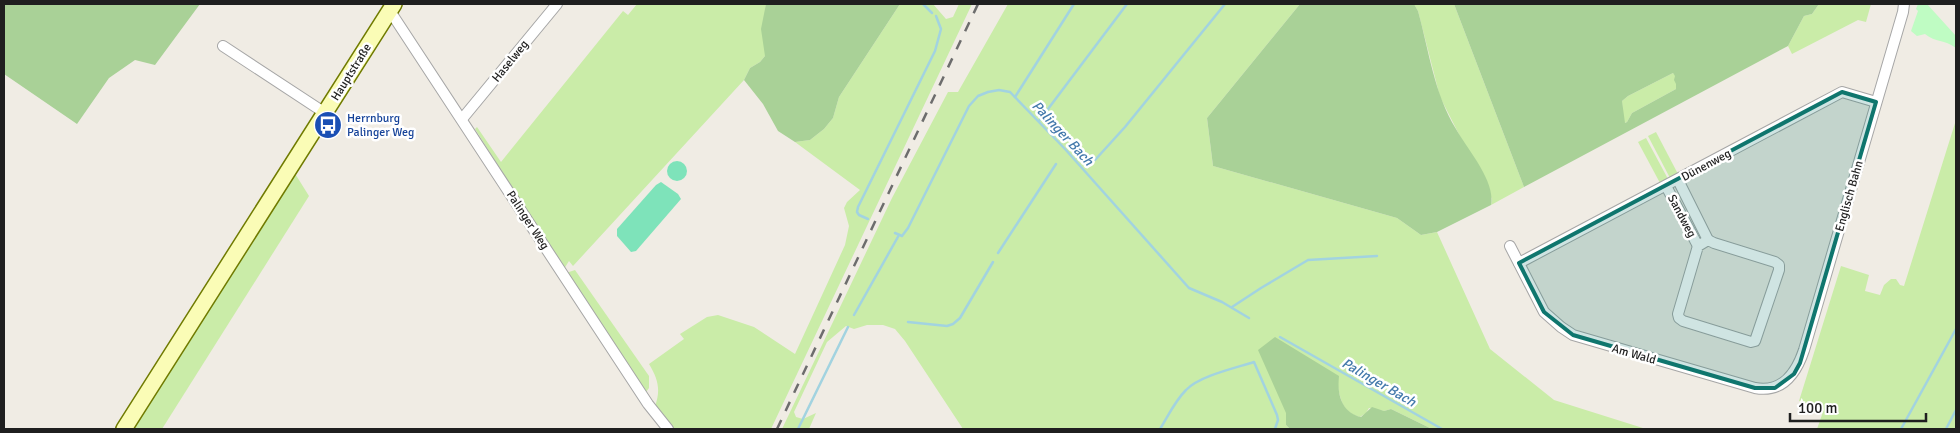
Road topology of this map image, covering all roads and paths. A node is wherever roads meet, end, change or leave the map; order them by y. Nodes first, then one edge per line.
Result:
1 (557, 4) edge
2 (1904, 4) edge
3 (392, 7) edge
4 (223, 46) dead end
5 (1876, 102) junction
6 (325, 113) junction
7 (462, 119) junction
8 (1678, 180) junction
9 (1666, 186) junction
10 (1708, 240) junction
11 (1510, 246) dead end
12 (1698, 246) junction
13 (1519, 263) junction
14 (1783, 384) joint
15 (124, 429) edge
16 (668, 429) edge

1 - 7 street, Haselweg
2 - 5 street, Englisch Bahn
3 - 6 main road, Hauptstraße
3 - 7 street, Palinger Weg
4 - 6 street
5 - 8 street, Dünenweg
5 - 14 street, Englisch Bahn
6 - 15 main road, Hauptstraße
7 - 16 street, Palinger Weg
8 - 9 street, Dünenweg
8 - 10 street, Sandweg
9 - 12 street, Sandweg
9 - 13 street, Dünenweg
10 - 12 street
10 - 12 street
11 - 13 street, Am Wald
13 - 14 street, Am Wald

